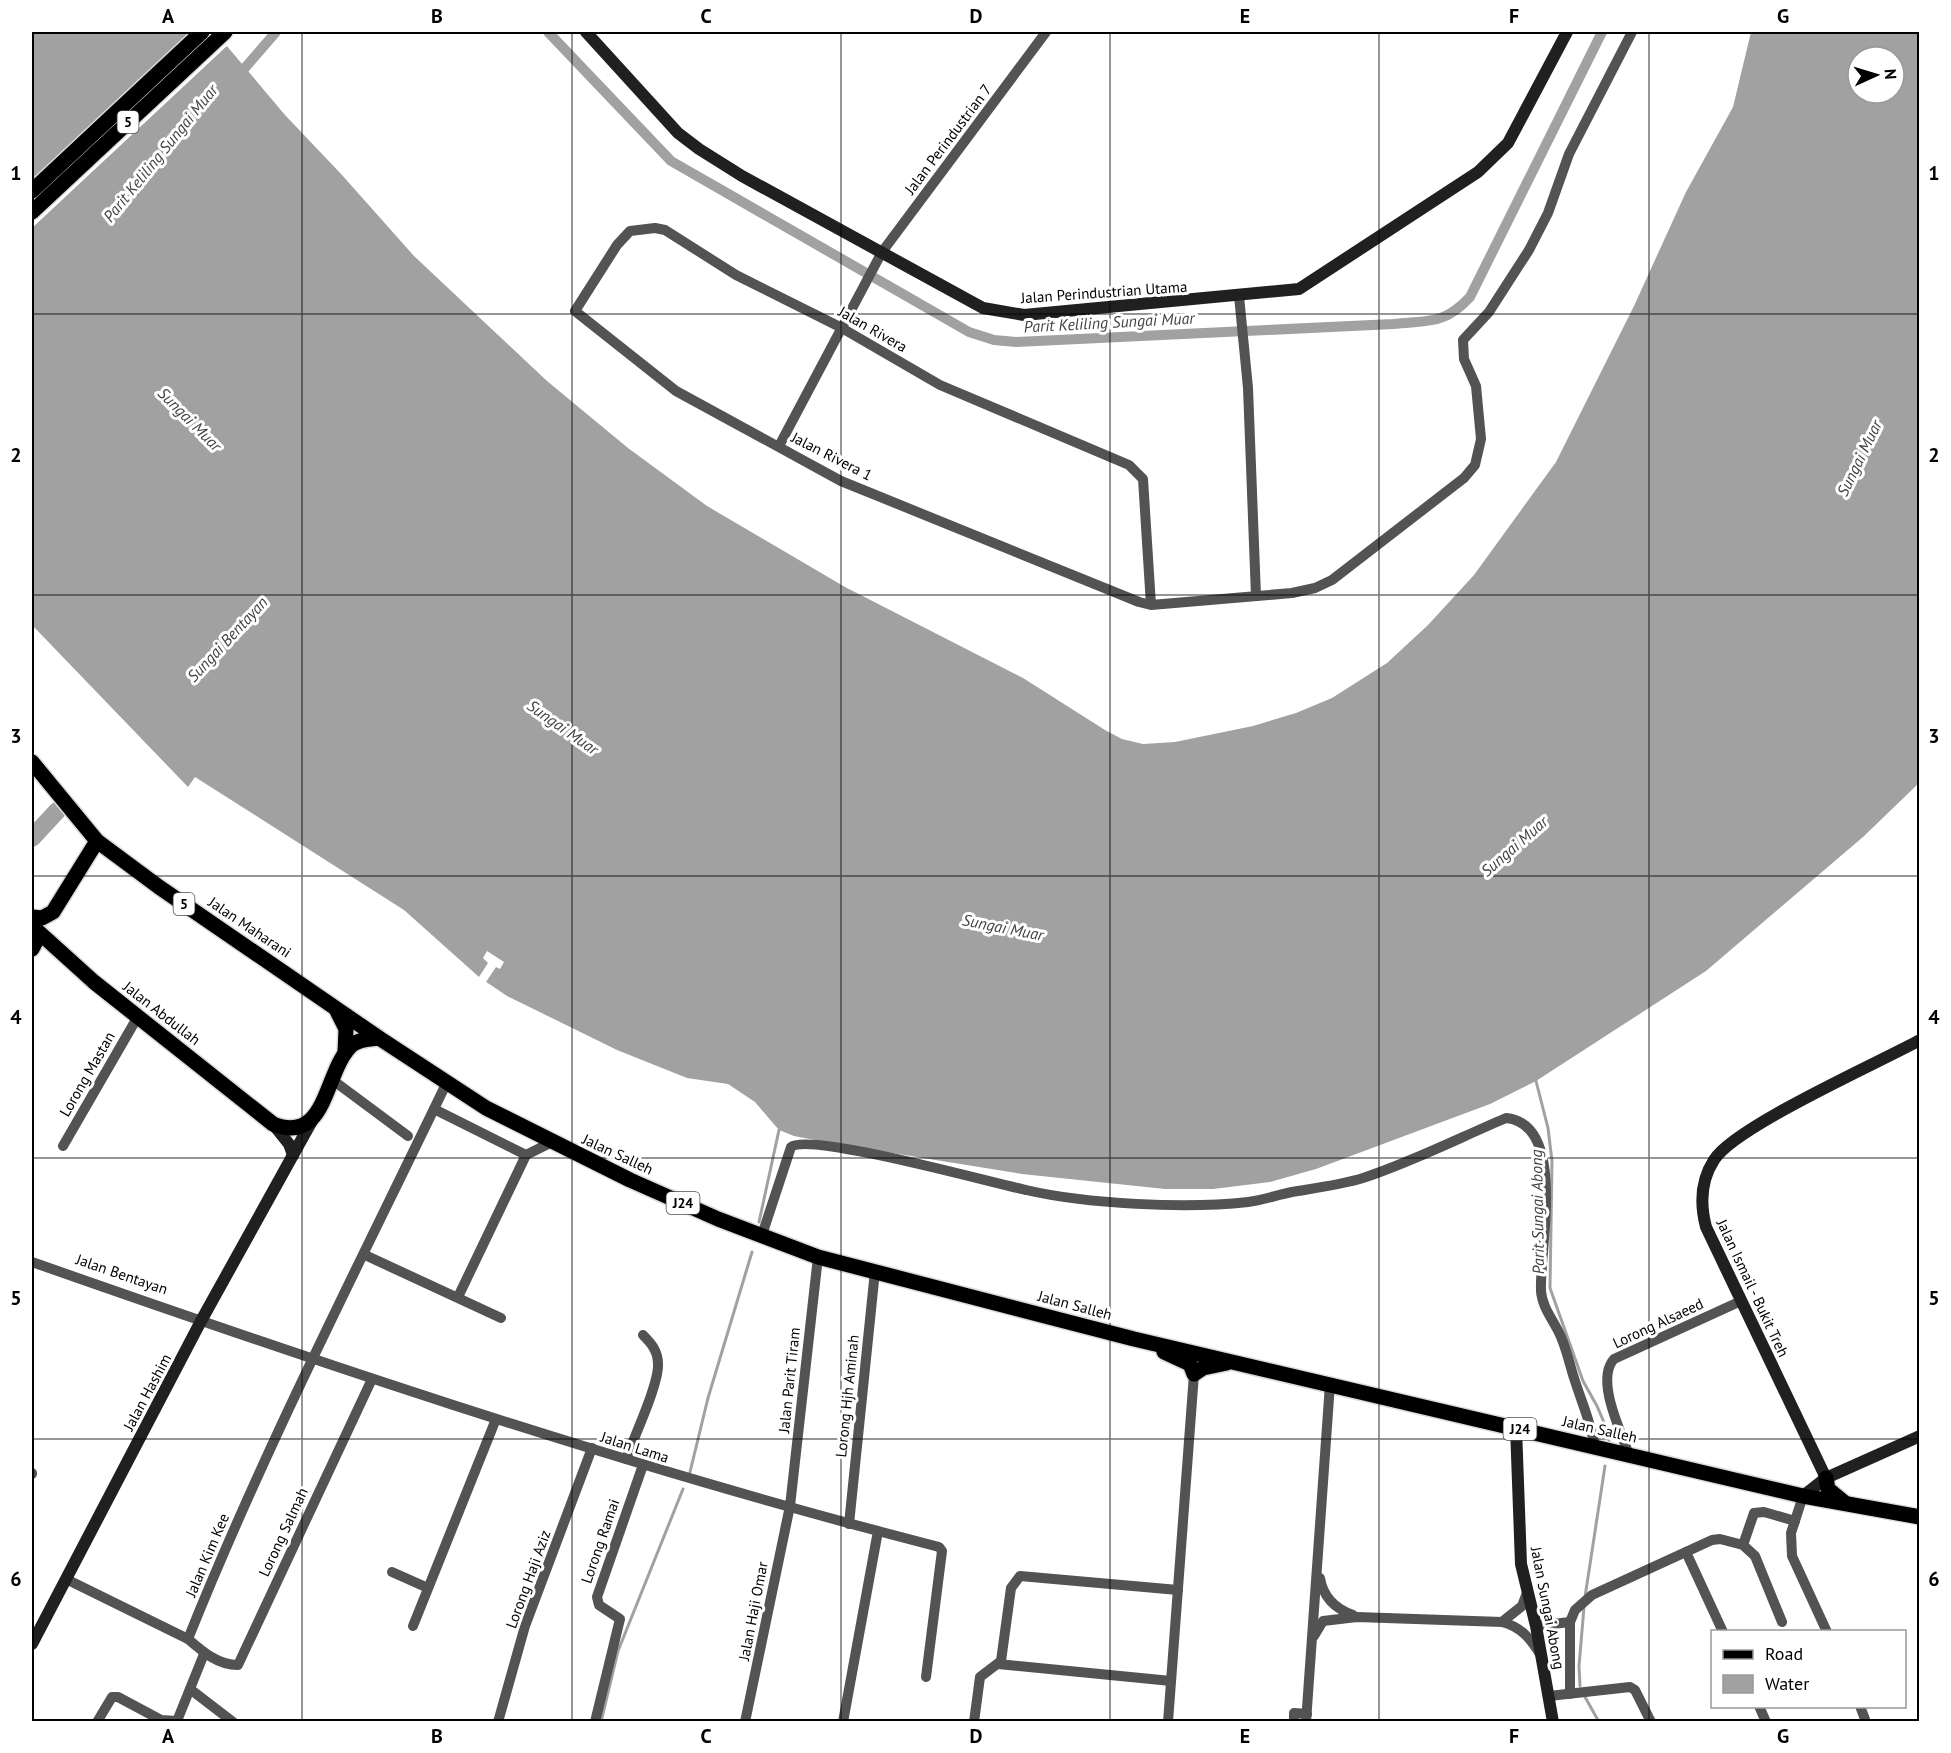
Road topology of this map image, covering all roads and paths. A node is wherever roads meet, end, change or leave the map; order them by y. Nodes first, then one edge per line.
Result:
1 (202, 32) edge
2 (225, 32) edge
3 (586, 32) edge
4 (1046, 32) edge
5 (1567, 32) edge
6 (1632, 32) edge
7 (32, 191) edge
8 (32, 212) edge
9 (882, 252) junction
10 (606, 264) joint
11 (1239, 296) junction
12 (840, 327) junction
13 (779, 446) junction
14 (1256, 596) junction
15 (1151, 605) junction
16 (32, 762) edge
17 (97, 841) junction
18 (32, 917) edge
19 (36, 930) edge
20 (32, 949) edge
21 (334, 1006) junction
22 (137, 1018) junction
23 (379, 1038) junction
24 (1920, 1040) edge
25 (345, 1053) junction
26 (334, 1081) junction
27 (447, 1082) junction
28 (434, 1109) junction
29 (314, 1119) junction
30 (273, 1124) junction
31 (408, 1136) dead end
32 (552, 1142) junction
33 (63, 1146) dead end
34 (293, 1155) junction
35 (526, 1155) junction
36 (762, 1235) junction
37 (365, 1255) junction
38 (818, 1257) junction
39 (32, 1262) edge
40 (875, 1271) junction
41 (459, 1298) junction
42 (1742, 1301) junction
43 (501, 1318) dead end
44 (201, 1321) junction
45 (643, 1335) dead end
46 (1144, 1341) junction
47 (312, 1360) junction
48 (1236, 1362) junction
49 (1194, 1374) junction
50 (372, 1379) junction
51 (1330, 1384) junction
52 (496, 1419) junction
53 (1516, 1428) junction
54 (1920, 1436) edge
55 (1595, 1447) junction
56 (592, 1448) junction
57 (1629, 1455) junction
58 (626, 1459) junction
59 (643, 1465) junction
60 (1826, 1478) junction
61 (1803, 1496) junction
62 (1847, 1504) junction
63 (790, 1506) junction
64 (1920, 1517) edge
65 (1795, 1521) junction
66 (849, 1524) junction
67 (878, 1532) junction
68 (1743, 1545) junction
69 (1686, 1552) junction
70 (1318, 1566) junction
71 (392, 1572) dead end
72 (66, 1579) junction
73 (428, 1588) junction
74 (1178, 1590) junction
75 (1528, 1590) junction
76 (1357, 1617) junction
77 (1503, 1622) junction
78 (1570, 1622) junction
79 (1782, 1622) dead end
80 (413, 1626) dead end
81 (1536, 1626) junction
82 (1722, 1630) edge
83 (1826, 1630) edge
84 (188, 1639) junction
85 (1312, 1642) junction
86 (32, 1644) edge
87 (204, 1654) junction
88 (1542, 1658) junction
89 (998, 1664) junction
90 (926, 1677) dead end
91 (1171, 1681) junction
92 (190, 1689) junction
93 (1570, 1694) junction
94 (1549, 1696) junction
95 (1759, 1708) edge
96 (1860, 1708) edge
97 (1294, 1717) edge
98 (1306, 1718) edge
99 (97, 1722) edge
100 (233, 1722) edge
101 (498, 1722) edge
102 (596, 1722) edge
103 (745, 1722) edge
104 (843, 1722) edge
105 (974, 1722) edge
106 (1168, 1722) edge
107 (1553, 1722) edge
108 (1651, 1722) edge
109 (1766, 1722) edge
110 (1866, 1722) edge

1 - 7 main road, 5
2 - 8 main road, 5
3 - 9 street, Jalan Perindustrian Utama
4 - 9 street, Jalan Perindustrian 7
5 - 11 street, Jalan Perindustrian Utama
6 - 14 street
9 - 11 street, Jalan Perindustrian Utama
9 - 12 street, Jalan Perindustrian 7
10 - 12 street, Jalan Rivera
10 - 13 street, Jalan Rivera 1
11 - 14 street
12 - 13 street, Jalan Perindustrian 7
12 - 15 street, Jalan Rivera
13 - 15 street, Jalan Rivera 1
14 - 15 street
16 - 17 main road, Jalan Maharani / 5
17 - 18 main road
17 - 21 main road, Jalan Maharani / 5
19 - 20 main road
19 - 22 main road, Jalan Abdullah
21 - 23 main road, Jalan Maharani / 5
21 - 25 main road
22 - 30 main road, Jalan Abdullah
22 - 33 street, Lorong Mastan
23 - 25 main road
23 - 27 main road, Jalan Salleh / J24
24 - 42 street, Jalan Ismail - Bukit Treh
25 - 26 main road
26 - 29 main road
26 - 31 street
27 - 28 street, Jalan Kim Kee
27 - 32 main road, Jalan Salleh / J24
28 - 35 street
28 - 37 street, Jalan Kim Kee
29 - 30 main road
29 - 34 street, Jalan Hashim
30 - 34 street
32 - 35 street
32 - 36 main road, Jalan Salleh / J24
34 - 44 street, Jalan Hashim
35 - 41 street
36 - 38 main road, Jalan Salleh / J24
36 - 55 street
37 - 41 street
37 - 47 street, Jalan Kim Kee
38 - 40 main road, Jalan Salleh / J24
38 - 63 street, Jalan Parit Tiram
39 - 44 street, Jalan Bentayan
40 - 46 main road, Jalan Salleh / J24
40 - 66 street, Lorong Hjh Aminah
41 - 43 street
42 - 57 street, Lorong Alsaeed
42 - 60 street, Jalan Ismail - Bukit Treh
44 - 47 street, Jalan Lama
44 - 72 street, Jalan Hashim
45 - 58 street
46 - 48 main road, Jalan Salleh / J24
46 - 49 main road
47 - 50 street, Jalan Lama
47 - 84 street, Jalan Kim Kee
48 - 49 main road
48 - 51 main road, Jalan Salleh / J24
49 - 74 street
50 - 52 street, Jalan Lama
50 - 87 street, Lorong Salmah
51 - 53 main road, Jalan Salleh / J24
51 - 70 street
52 - 56 street, Jalan Lama
52 - 73 street
53 - 55 main road, Jalan Salleh / J24
53 - 75 street, Jalan Sungai Abong
54 - 60 street
55 - 57 main road, Jalan Salleh / J24
56 - 58 street, Jalan Lama
56 - 101 street, Lorong Haji Aziz
57 - 61 main road, Jalan Salleh / J24
58 - 59 street, Jalan Lama
59 - 63 street, Jalan Lama
59 - 102 street, Lorong Ramai
60 - 61 street
60 - 62 main road
61 - 62 main road, J24
61 - 65 street
62 - 64 main road, J24
63 - 66 street, Jalan Lama
63 - 103 street, Jalan Haji Omar
65 - 68 street
65 - 83 street
66 - 67 street, Jalan Lama
67 - 90 street, Jalan Lama
67 - 104 street
68 - 69 street
68 - 79 street
69 - 78 street
69 - 82 street
70 - 76 street
70 - 85 street
71 - 73 street
72 - 84 street
72 - 86 street, Jalan Hashim
73 - 80 street
74 - 89 street
74 - 91 street
75 - 77 street
75 - 81 street, Jalan Sungai Abong
76 - 77 street
76 - 85 street
77 - 88 street
78 - 81 street
78 - 93 street
81 - 88 street, Jalan Sungai Abong
84 - 87 street
85 - 98 street
87 - 92 street
88 - 94 street, Jalan Sungai Abong
89 - 91 street
89 - 105 street
91 - 106 street
92 - 99 street
92 - 100 street
93 - 94 street
93 - 108 street
94 - 107 street, Jalan Sungai Abong
95 - 109 street
96 - 110 street
97 - 98 street

